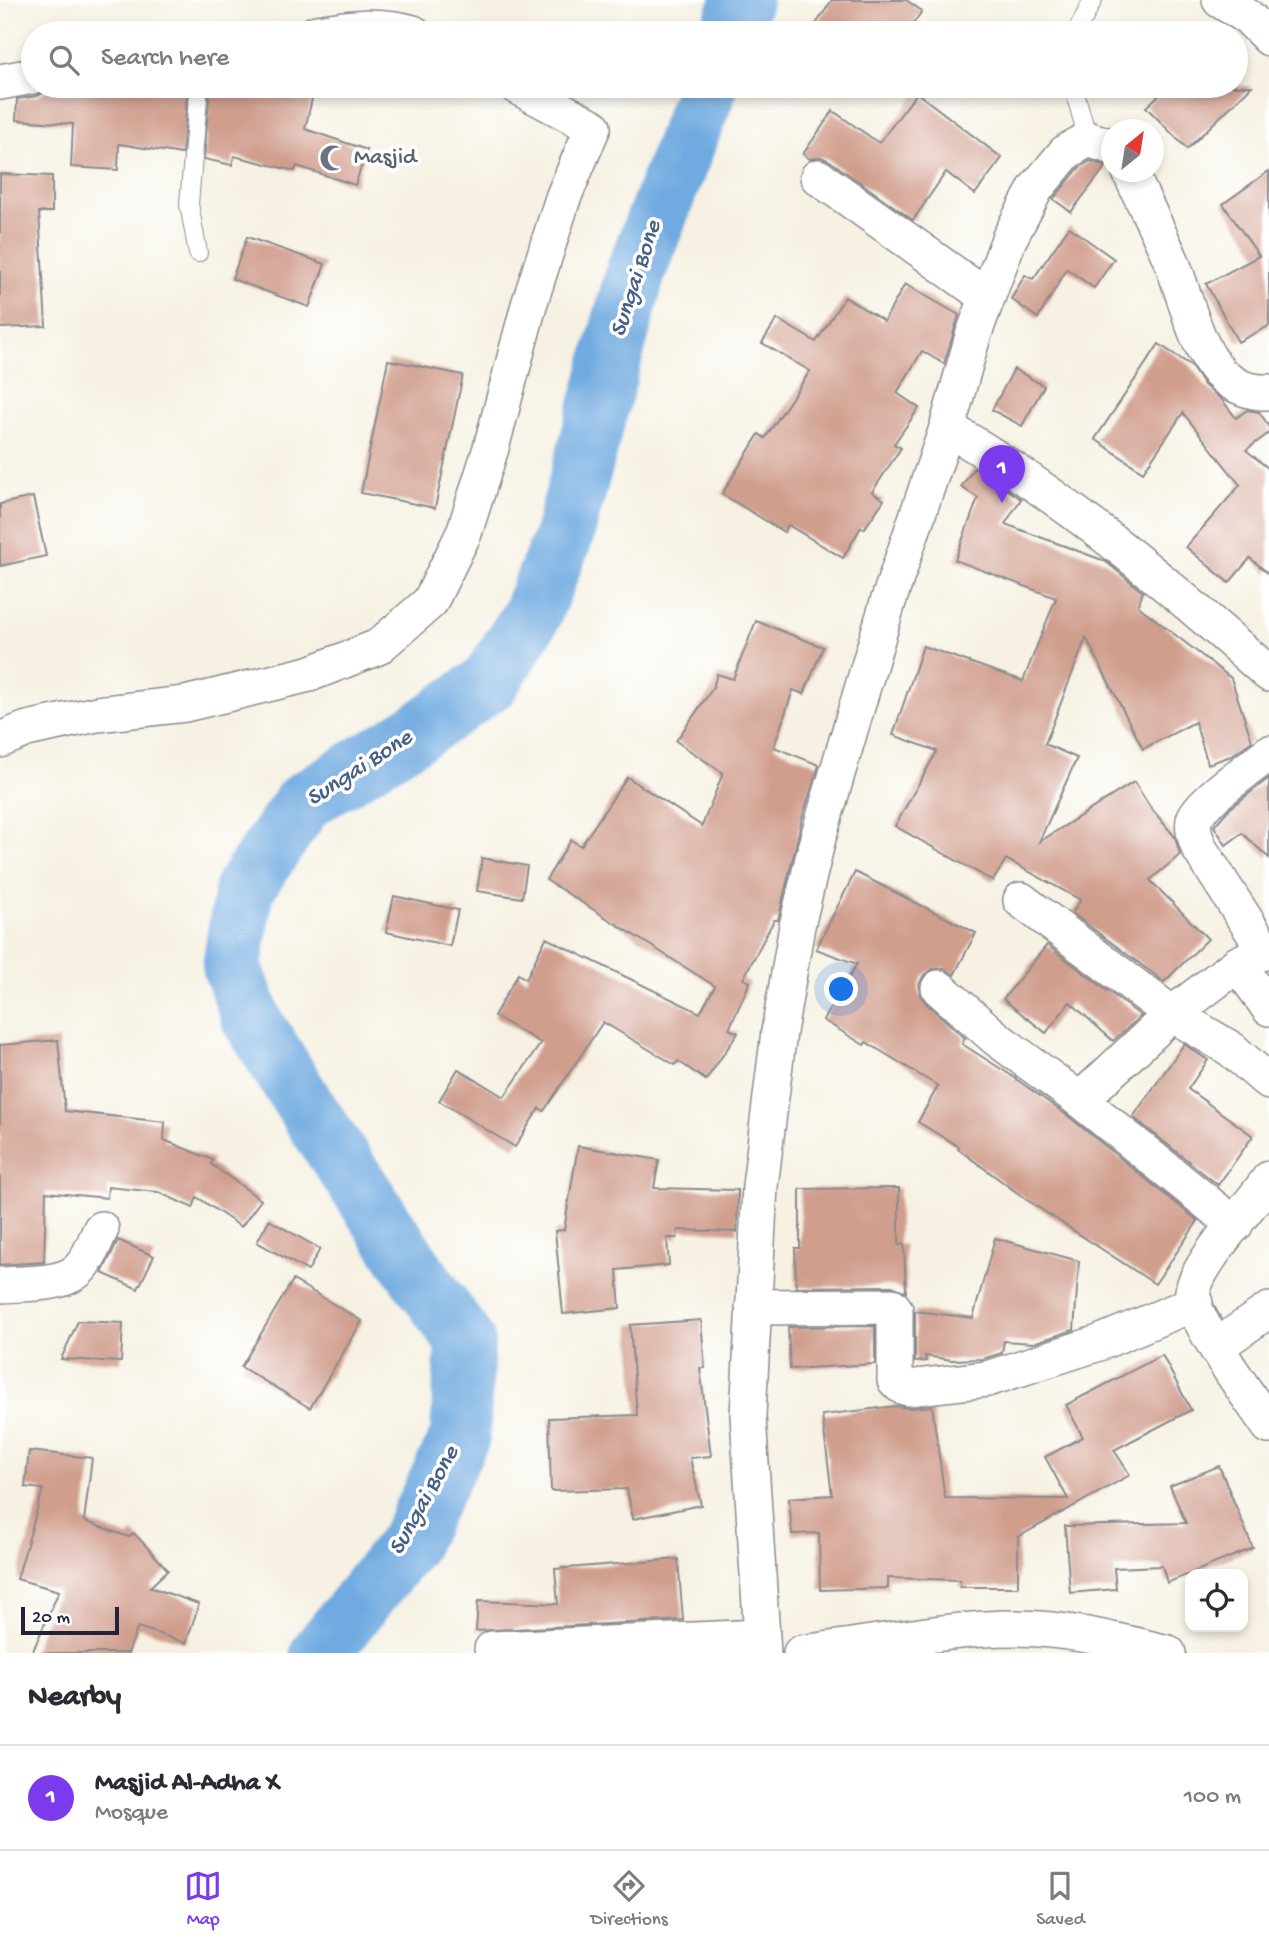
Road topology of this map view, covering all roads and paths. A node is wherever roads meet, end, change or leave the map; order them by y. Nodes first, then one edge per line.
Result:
1 (1093, 0) edge
2 (1220, 0) edge
3 (1082, 21) edge
4 (1269, 38) edge
5 (21, 78) edge
6 (0, 82) edge
7 (198, 98) edge
8 (539, 98) edge
9 (1079, 98) edge
10 (1100, 143) edge
11 (818, 177) dead end
12 (1135, 182) edge
13 (198, 253) dead end
14 (988, 297) junction
15 (1269, 392) edge
16 (947, 429) junction
17 (1269, 674) edge
18 (0, 740) edge
19 (1269, 753) edge
20 (1021, 900) dead end
21 (1258, 955) edge
22 (939, 988) dead end
23 (1269, 1008) edge
24 (1172, 1014) junction
25 (1269, 1082) edge
26 (1080, 1100) junction
27 (1269, 1179) edge
28 (1235, 1226) junction
29 (101, 1229) dead end
30 (0, 1285) edge
31 (1195, 1303) junction
32 (752, 1307) junction
33 (1269, 1310) edge
34 (1217, 1346) junction
35 (1269, 1426) edge
36 (1068, 1642) edge
37 (762, 1645) edge
38 (492, 1649) dead end
39 (802, 1653) edge
40 (1168, 1653) edge

1 - 3 lane
2 - 4 street
5 - 6 street
7 - 13 lane
8 - 18 street
9 - 10 lane
10 - 14 street
11 - 14 street
12 - 15 street
14 - 16 street
16 - 17 street
16 - 32 street
19 - 21 street
20 - 24 street
21 - 23 street
21 - 24 street
22 - 26 street
24 - 25 street
24 - 26 street
26 - 28 street
27 - 28 street
28 - 31 street
29 - 30 street
31 - 32 street
31 - 34 street
32 - 37 street
33 - 34 street
34 - 35 street
36 - 39 street
36 - 40 street
37 - 38 street

